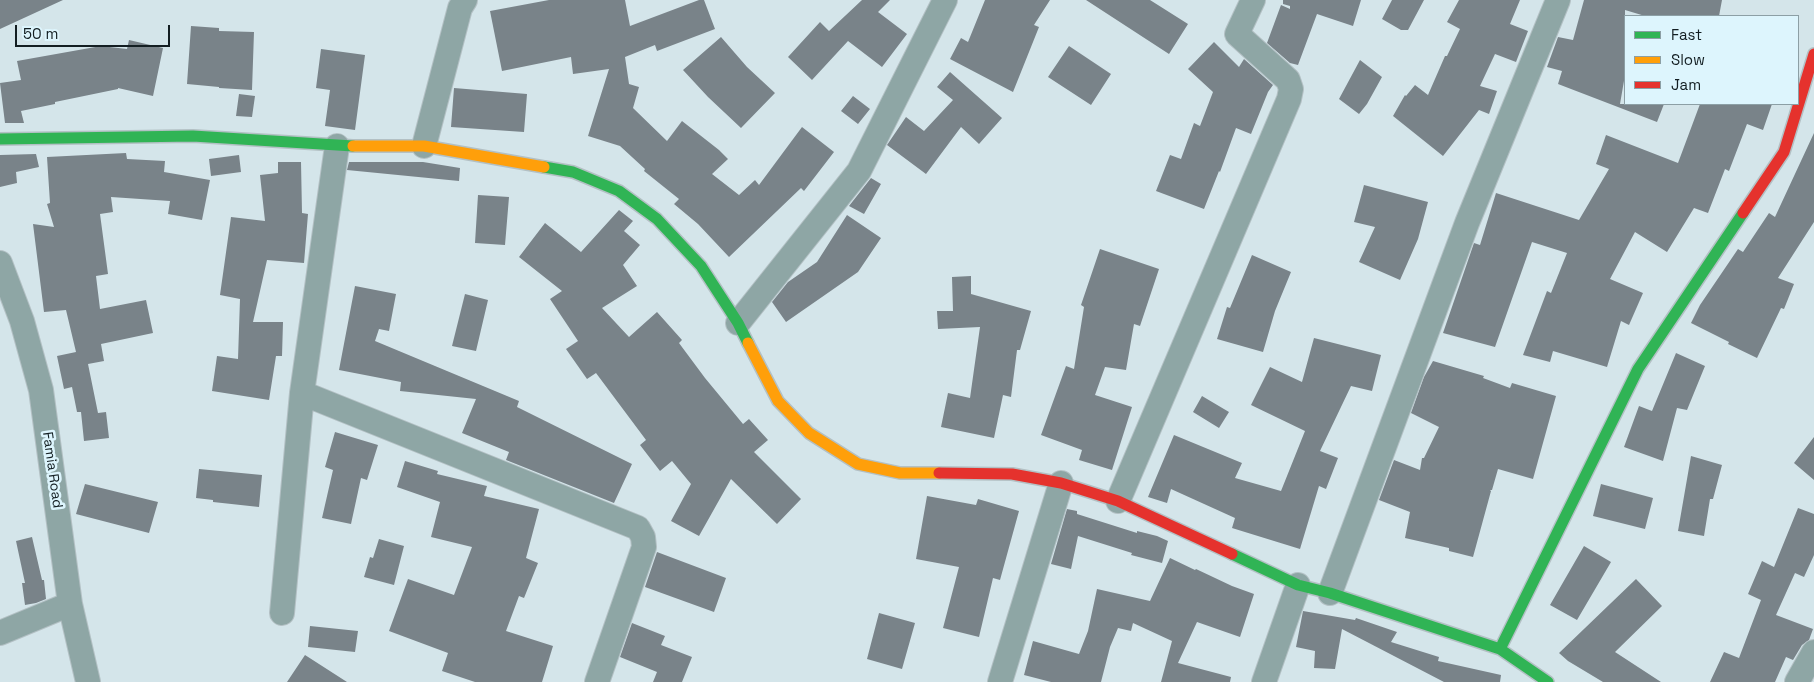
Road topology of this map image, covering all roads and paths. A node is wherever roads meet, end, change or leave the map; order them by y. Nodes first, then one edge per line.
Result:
1 (465, 0) edge
2 (945, 0) edge
3 (1254, 0) edge
4 (1558, 0) edge
5 (1814, 54) edge
6 (1799, 103) edge
7 (1798, 105) edge
8 (0, 138) edge
9 (337, 146) junction
10 (424, 146) junction
11 (0, 263) edge
12 (738, 323) junction
13 (302, 393) junction
14 (1061, 483) junction
15 (1118, 501) junction
16 (1298, 585) junction
17 (1330, 593) junction
18 (70, 604) junction
19 (282, 613) dead end
20 (0, 633) edge
21 (1500, 649) junction
22 (1814, 652) edge
23 (88, 682) edge
24 (596, 682) edge
25 (1000, 682) edge
26 (1264, 682) edge
27 (1548, 682) edge
28 (1797, 682) edge

1 - 10 street
2 - 12 street
3 - 15 street
4 - 17 street
5 - 6 street
7 - 21 street
8 - 9 street
9 - 10 street
9 - 13 street
10 - 12 street
11 - 18 street, Famia Road
12 - 14 street
13 - 19 street
13 - 24 street
14 - 15 street
14 - 25 street
15 - 16 street
16 - 17 street
16 - 26 street
17 - 21 street
18 - 20 street
18 - 23 street, Famia Road
21 - 27 street
22 - 28 street

